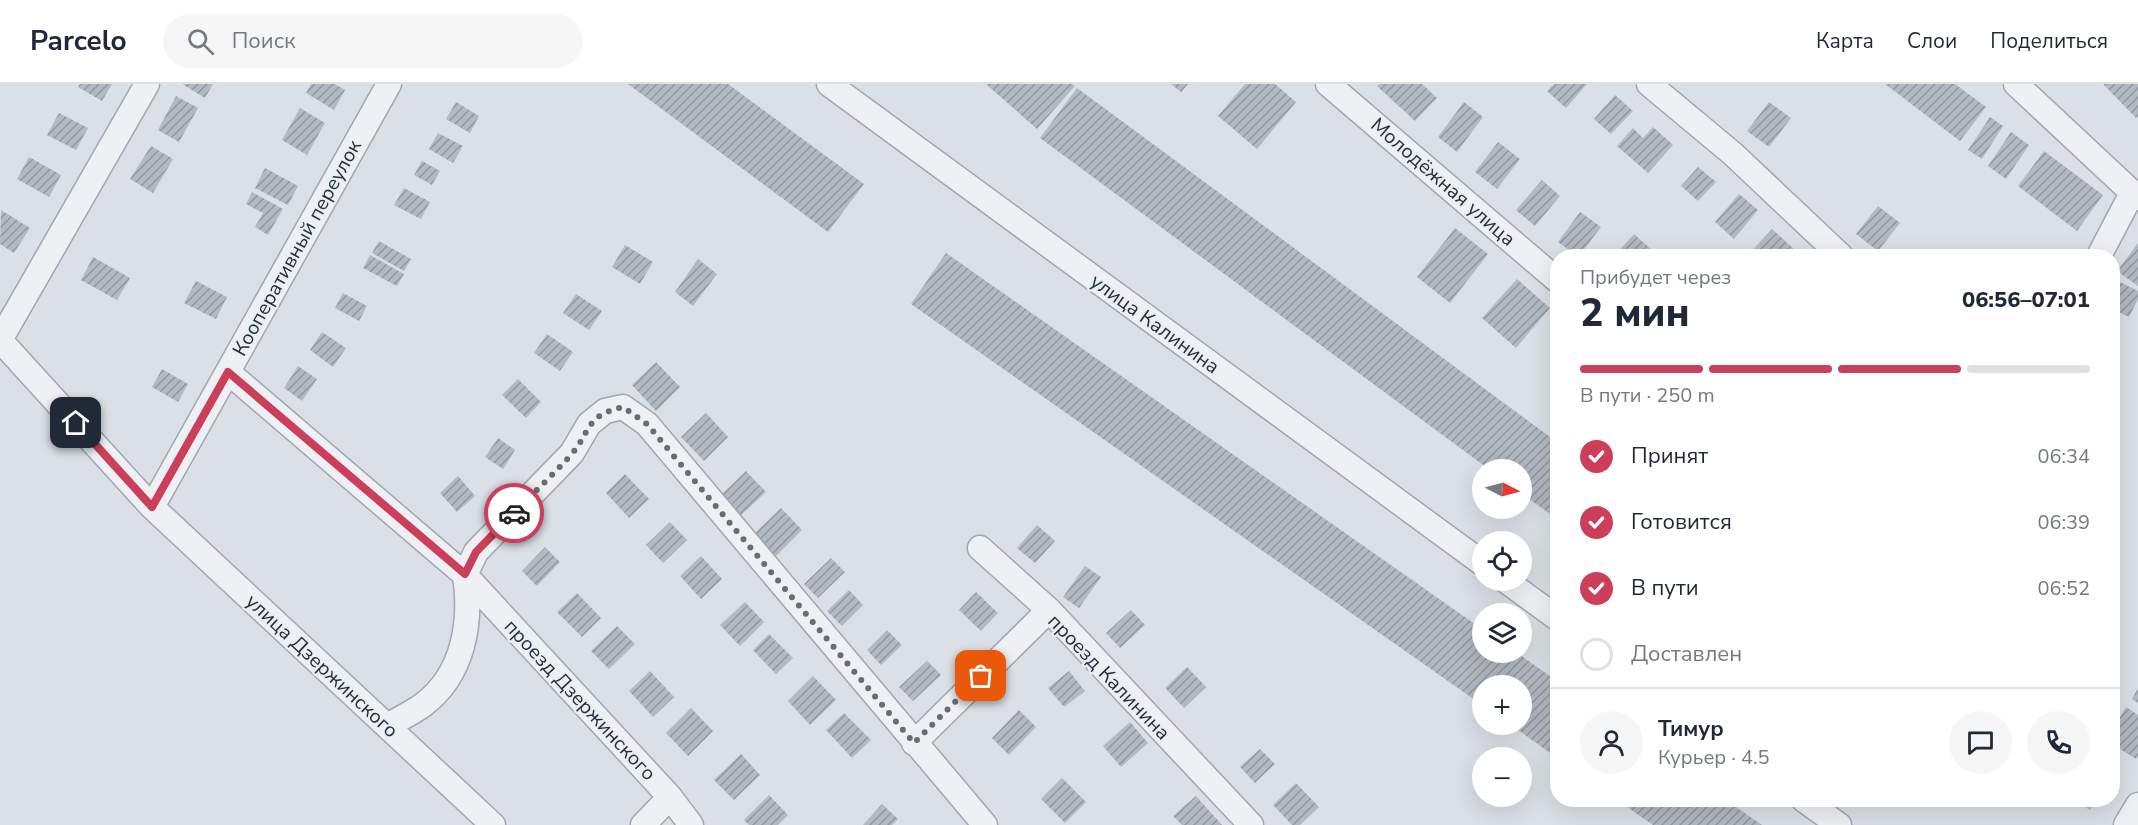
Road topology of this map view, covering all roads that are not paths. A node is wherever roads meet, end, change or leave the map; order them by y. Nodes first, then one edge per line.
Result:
1 (147, 84) edge
2 (388, 84) edge
3 (829, 84) edge
4 (1328, 84) edge
5 (1650, 84) edge
6 (2016, 84) edge
7 (2135, 195) edge
8 (1834, 249) edge
9 (2103, 249) edge
10 (1550, 274) edge
11 (0, 340) edge
12 (228, 372) junction
13 (152, 507) junction
14 (980, 548) dead end
15 (1472, 556) edge
16 (465, 574) junction
17 (1520, 591) edge
18 (1049, 610) junction
19 (1550, 613) edge
20 (387, 726) junction
21 (914, 743) junction
22 (669, 797) junction
23 (2138, 805) edge
24 (1819, 807) edge
25 (493, 825) edge
26 (643, 825) edge
27 (692, 825) edge
28 (985, 825) edge
29 (1251, 825) edge
30 (1839, 825) edge
31 (2126, 825) edge

1 - 11 street
2 - 12 street, Кооперативный переулок
3 - 15 street, улица Калинина
4 - 10 street, Молодёжная улица
5 - 8 street
6 - 7 street
7 - 9 street
11 - 13 street, улица Дзержинского
12 - 13 street, Кооперативный переулок
12 - 16 street, проезд Дзержинского
13 - 20 street, улица Дзержинского
14 - 18 street
16 - 20 street
16 - 21 street
16 - 22 street, проезд Дзержинского
17 - 19 street
18 - 21 street, проезд Калинина
18 - 29 street, проезд Калинина
20 - 25 street, улица Дзержинского
21 - 28 street
22 - 26 street, проезд Дзержинского
22 - 27 street
23 - 31 street
24 - 30 street

